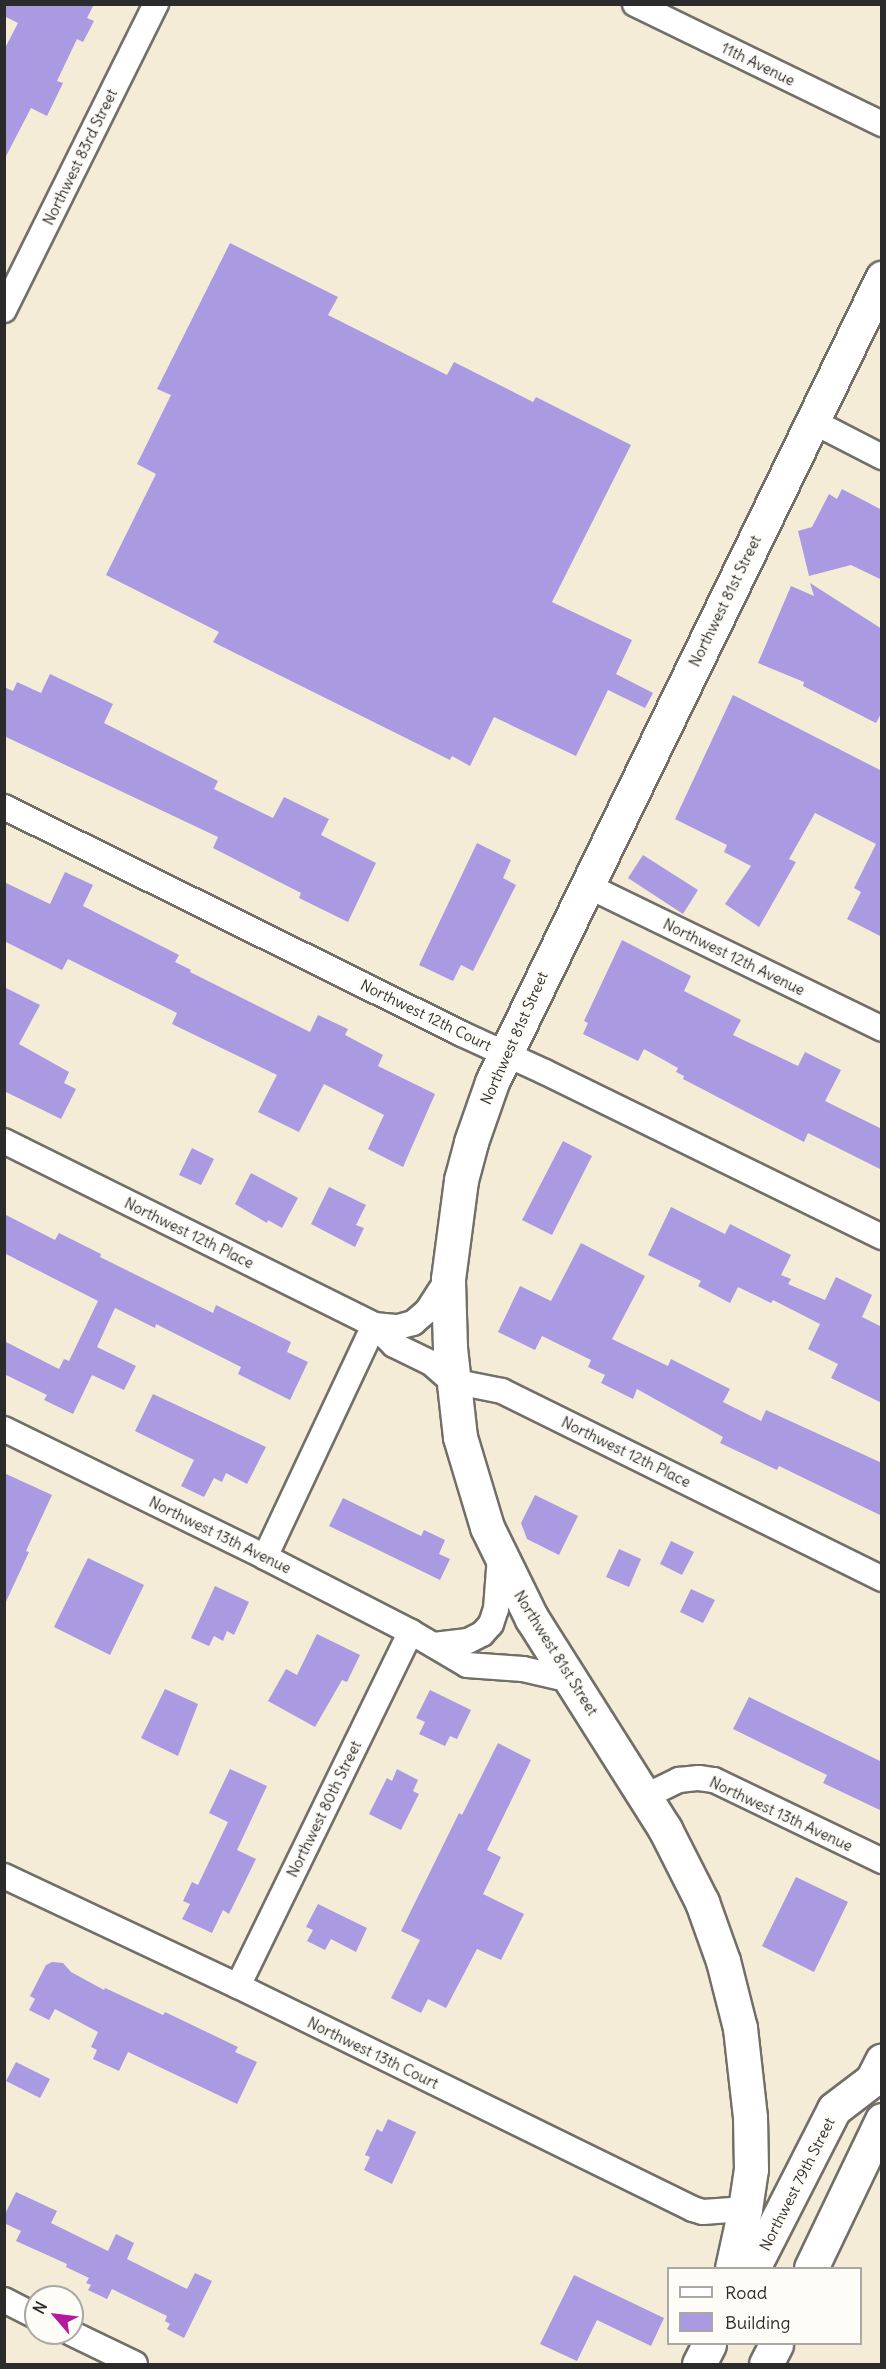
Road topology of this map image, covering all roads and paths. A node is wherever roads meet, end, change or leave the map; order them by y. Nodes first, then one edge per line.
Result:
1 (156, 4) edge
2 (635, 4) edge
3 (882, 124) edge
4 (882, 278) edge
5 (4, 310) edge
6 (812, 421) junction
7 (882, 457) edge
8 (4, 807) edge
9 (585, 885) junction
10 (882, 1029) edge
11 (505, 1053) junction
12 (4, 1141) edge
13 (882, 1237) edge
14 (448, 1279) junction
15 (374, 1325) junction
16 (452, 1381) junction
17 (4, 1429) edge
18 (500, 1556) junction
19 (265, 1557) junction
20 (882, 1579) edge
21 (411, 1632) junction
22 (434, 1645) junction
23 (571, 1680) junction
24 (646, 1796) junction
25 (882, 1861) edge
26 (4, 1876) edge
27 (238, 1986) junction
28 (878, 2068) edge
29 (882, 2119) edge
30 (746, 2209) junction
31 (732, 2267) edge
32 (754, 2267) edge
33 (812, 2267) edge
34 (4, 2300) edge
35 (24, 2310) edge
36 (84, 2339) edge
37 (709, 2345) edge
38 (775, 2345) edge
39 (135, 2364) edge
40 (699, 2364) edge
41 (766, 2364) edge

1 - 5 street, Northwest 83rd Street
2 - 3 street, 11th Avenue
4 - 6 main road, Northwest 81st Street
6 - 7 street
6 - 9 main road, Northwest 81st Street
8 - 11 street, Northwest 12th Court
9 - 10 street, Northwest 12th Avenue
9 - 11 main road, Northwest 81st Street
11 - 13 street, Northwest 12th Court
11 - 14 main road, Northwest 81st Street
12 - 15 street, Northwest 12th Place
14 - 15 street, Northwest 12th Place
14 - 16 main road, Northwest 81st Street
15 - 16 street, Northwest 12th Place
15 - 19 street
16 - 18 main road, Northwest 81st Street
16 - 20 street, Northwest 12th Place
17 - 19 street, Northwest 13th Avenue
18 - 22 street
18 - 23 main road, Northwest 81st Street
19 - 21 street, Northwest 13th Avenue
21 - 22 street, Northwest 13th Avenue
21 - 27 street, Northwest 80th Street
22 - 23 street, Northwest 13th Avenue
23 - 24 main road, Northwest 81st Street
24 - 25 street, Northwest 13th Avenue
24 - 30 main road, Northwest 81st Street
26 - 27 street, Northwest 13th Court
27 - 30 street, Northwest 13th Court
28 - 29 main road, Northwest 79th Street
28 - 32 main road, Northwest 79th Street
29 - 33 main road, Northwest 79th Street
30 - 31 main road, Northwest 81st Street
34 - 35 street
36 - 39 street
37 - 40 main road
38 - 41 main road

